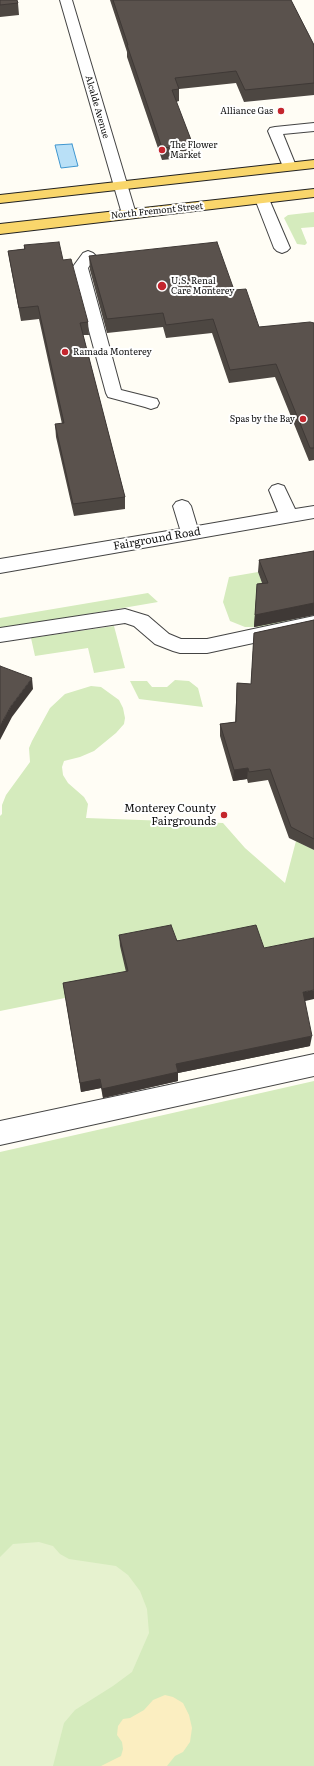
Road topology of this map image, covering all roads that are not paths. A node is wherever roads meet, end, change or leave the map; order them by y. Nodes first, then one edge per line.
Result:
1 (66, 0) edge
2 (314, 119) edge
3 (314, 127) edge
4 (277, 137) junction
5 (314, 139) edge
6 (314, 164) edge
7 (289, 166) junction
8 (120, 185) junction
9 (314, 193) edge
10 (0, 199) edge
11 (262, 199) junction
12 (129, 214) junction
13 (0, 229) edge
14 (282, 248) dead end
15 (88, 256) edge
16 (151, 403) dead end
17 (278, 490) dead end
18 (182, 506) dead end
19 (314, 512) edge
20 (289, 516) junction
21 (190, 533) junction
22 (0, 566) edge
23 (314, 623) edge
24 (0, 635) edge
25 (314, 1065) edge
26 (0, 1133) edge

1 - 8 street, Alcalde Avenue
2 - 4 street
3 - 4 street
4 - 5 street
4 - 7 street
6 - 7 main road
7 - 8 main road
8 - 10 main road
8 - 12 street, Alcalde Avenue
9 - 11 main road, North Fremont Street
11 - 12 main road, North Fremont Street
11 - 14 street
12 - 13 main road, North Fremont Street
15 - 16 street
17 - 20 street
18 - 21 street
19 - 20 street, Fairground Road
20 - 21 street, Fairground Road
21 - 22 street, Fairground Road
23 - 24 street
25 - 26 street

